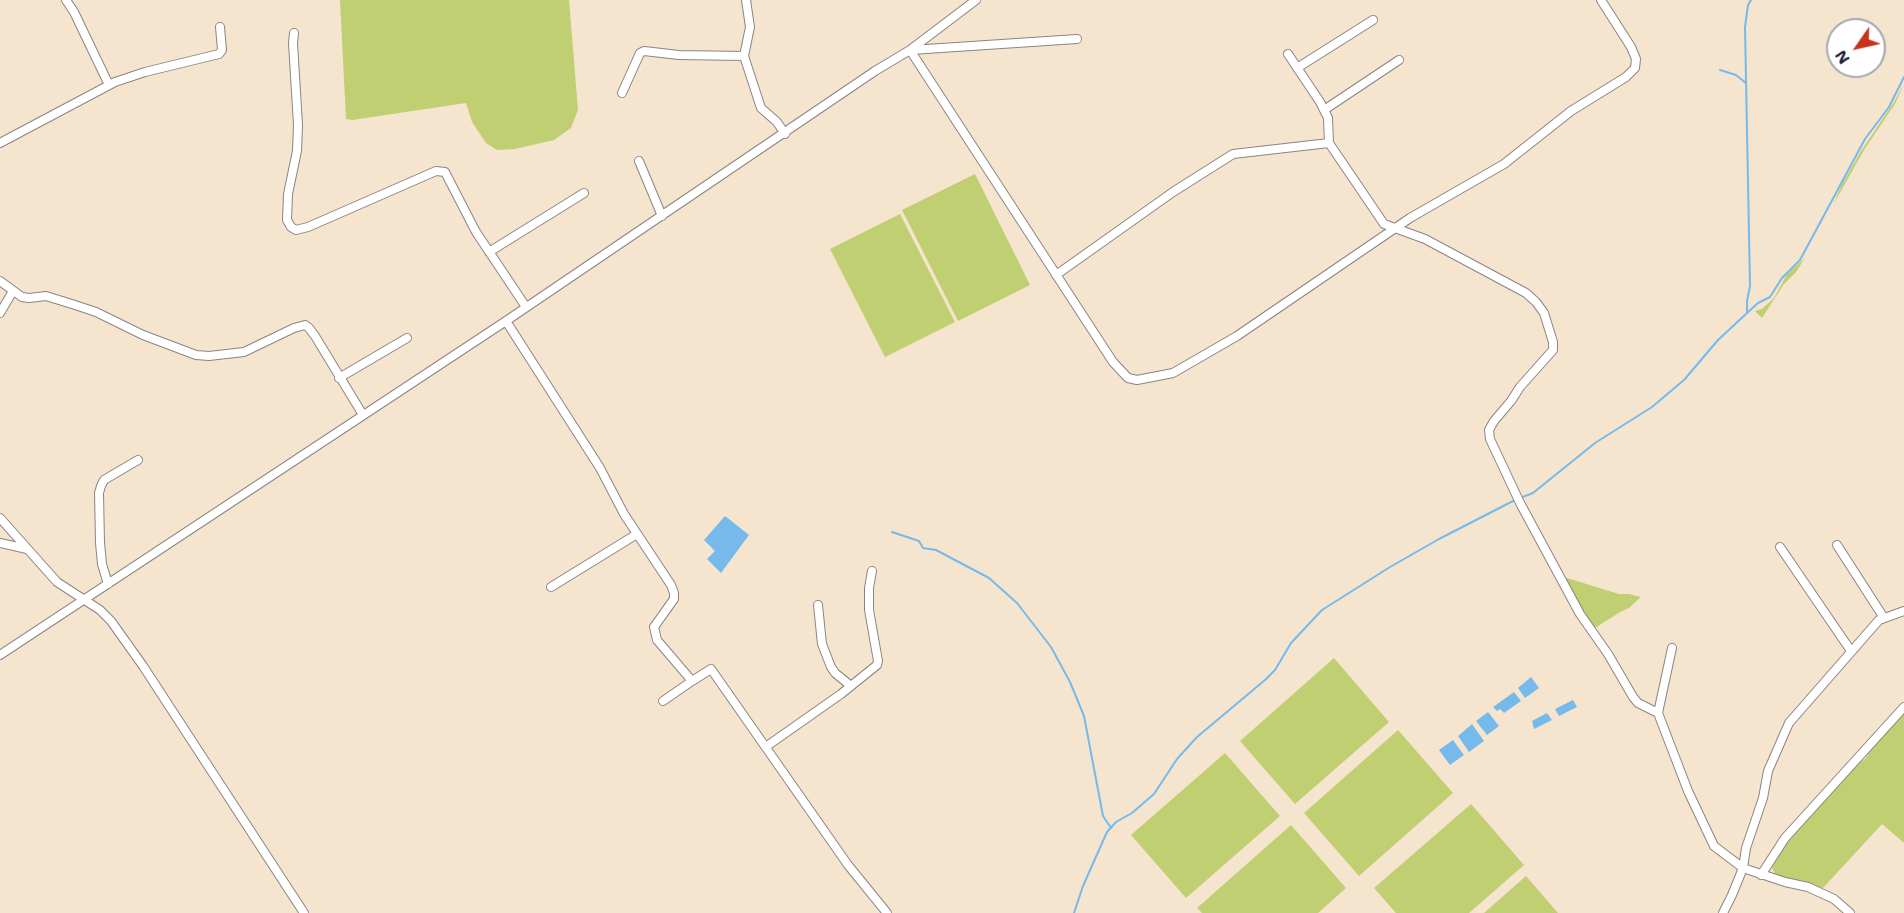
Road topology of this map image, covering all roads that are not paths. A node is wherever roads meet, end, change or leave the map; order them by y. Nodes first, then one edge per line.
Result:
1 (66, 0) edge
2 (746, 0) edge
3 (976, 0) edge
4 (1601, 0) edge
5 (1373, 20) dead end
6 (220, 27) dead end
7 (294, 33) dead end
8 (1077, 39) dead end
9 (910, 50) junction
10 (1288, 54) dead end
11 (744, 56) junction
12 (1399, 60) dead end
13 (1297, 68) junction
14 (109, 85) junction
15 (622, 93) dead end
16 (1324, 110) junction
17 (785, 134) junction
18 (0, 143) edge
19 (1329, 143) junction
20 (639, 161) dead end
21 (584, 193) dead end
22 (662, 216) junction
23 (1394, 229) junction
24 (489, 252) junction
25 (1056, 274) junction
26 (0, 281) edge
27 (13, 291) junction
28 (526, 307) junction
29 (0, 313) edge
30 (506, 321) junction
31 (407, 338) dead end
32 (339, 378) junction
33 (363, 416) junction
34 (138, 460) dead end
35 (0, 518) edge
36 (638, 534) junction
37 (0, 543) edge
38 (1837, 545) dead end
39 (1780, 547) dead end
40 (27, 549) junction
41 (872, 571) dead end
42 (108, 584) junction
43 (551, 587) dead end
44 (86, 600) junction
45 (818, 605) dead end
46 (1904, 611) edge
47 (1884, 618) junction
48 (1672, 648) dead end
49 (1851, 651) junction
50 (0, 655) edge
51 (693, 681) junction
52 (851, 686) junction
53 (663, 701) dead end
54 (1904, 707) edge
55 (1658, 713) junction
56 (767, 746) junction
57 (1743, 868) junction
58 (1761, 875) junction
59 (303, 913) edge
60 (887, 913) edge
61 (1723, 913) edge
62 (1850, 913) edge

1 - 14 street
2 - 11 street
3 - 9 street
4 - 23 street
5 - 13 street
6 - 14 street
7 - 24 street
8 - 9 street
9 - 17 street
9 - 25 street
10 - 13 street
11 - 15 street
11 - 17 street
12 - 16 street
13 - 16 street
14 - 18 street
16 - 19 street
17 - 22 street
19 - 23 street
19 - 25 street
20 - 22 street
21 - 24 street
22 - 28 street
23 - 25 street
23 - 55 street
24 - 28 street
26 - 27 street
27 - 29 street
27 - 32 street
28 - 30 street
30 - 33 street
30 - 36 street
31 - 32 street
32 - 33 street
33 - 42 street
34 - 42 street
35 - 40 street
36 - 43 street
36 - 51 street
37 - 40 street
38 - 47 street
39 - 49 street
40 - 44 street
41 - 52 street
42 - 44 street
44 - 50 street
44 - 59 street
45 - 52 street
46 - 47 street
47 - 49 street
48 - 55 street
49 - 57 street
51 - 53 street
51 - 56 street
52 - 56 street
54 - 58 street
55 - 57 street
56 - 60 street
57 - 58 street
57 - 61 street
58 - 62 street

